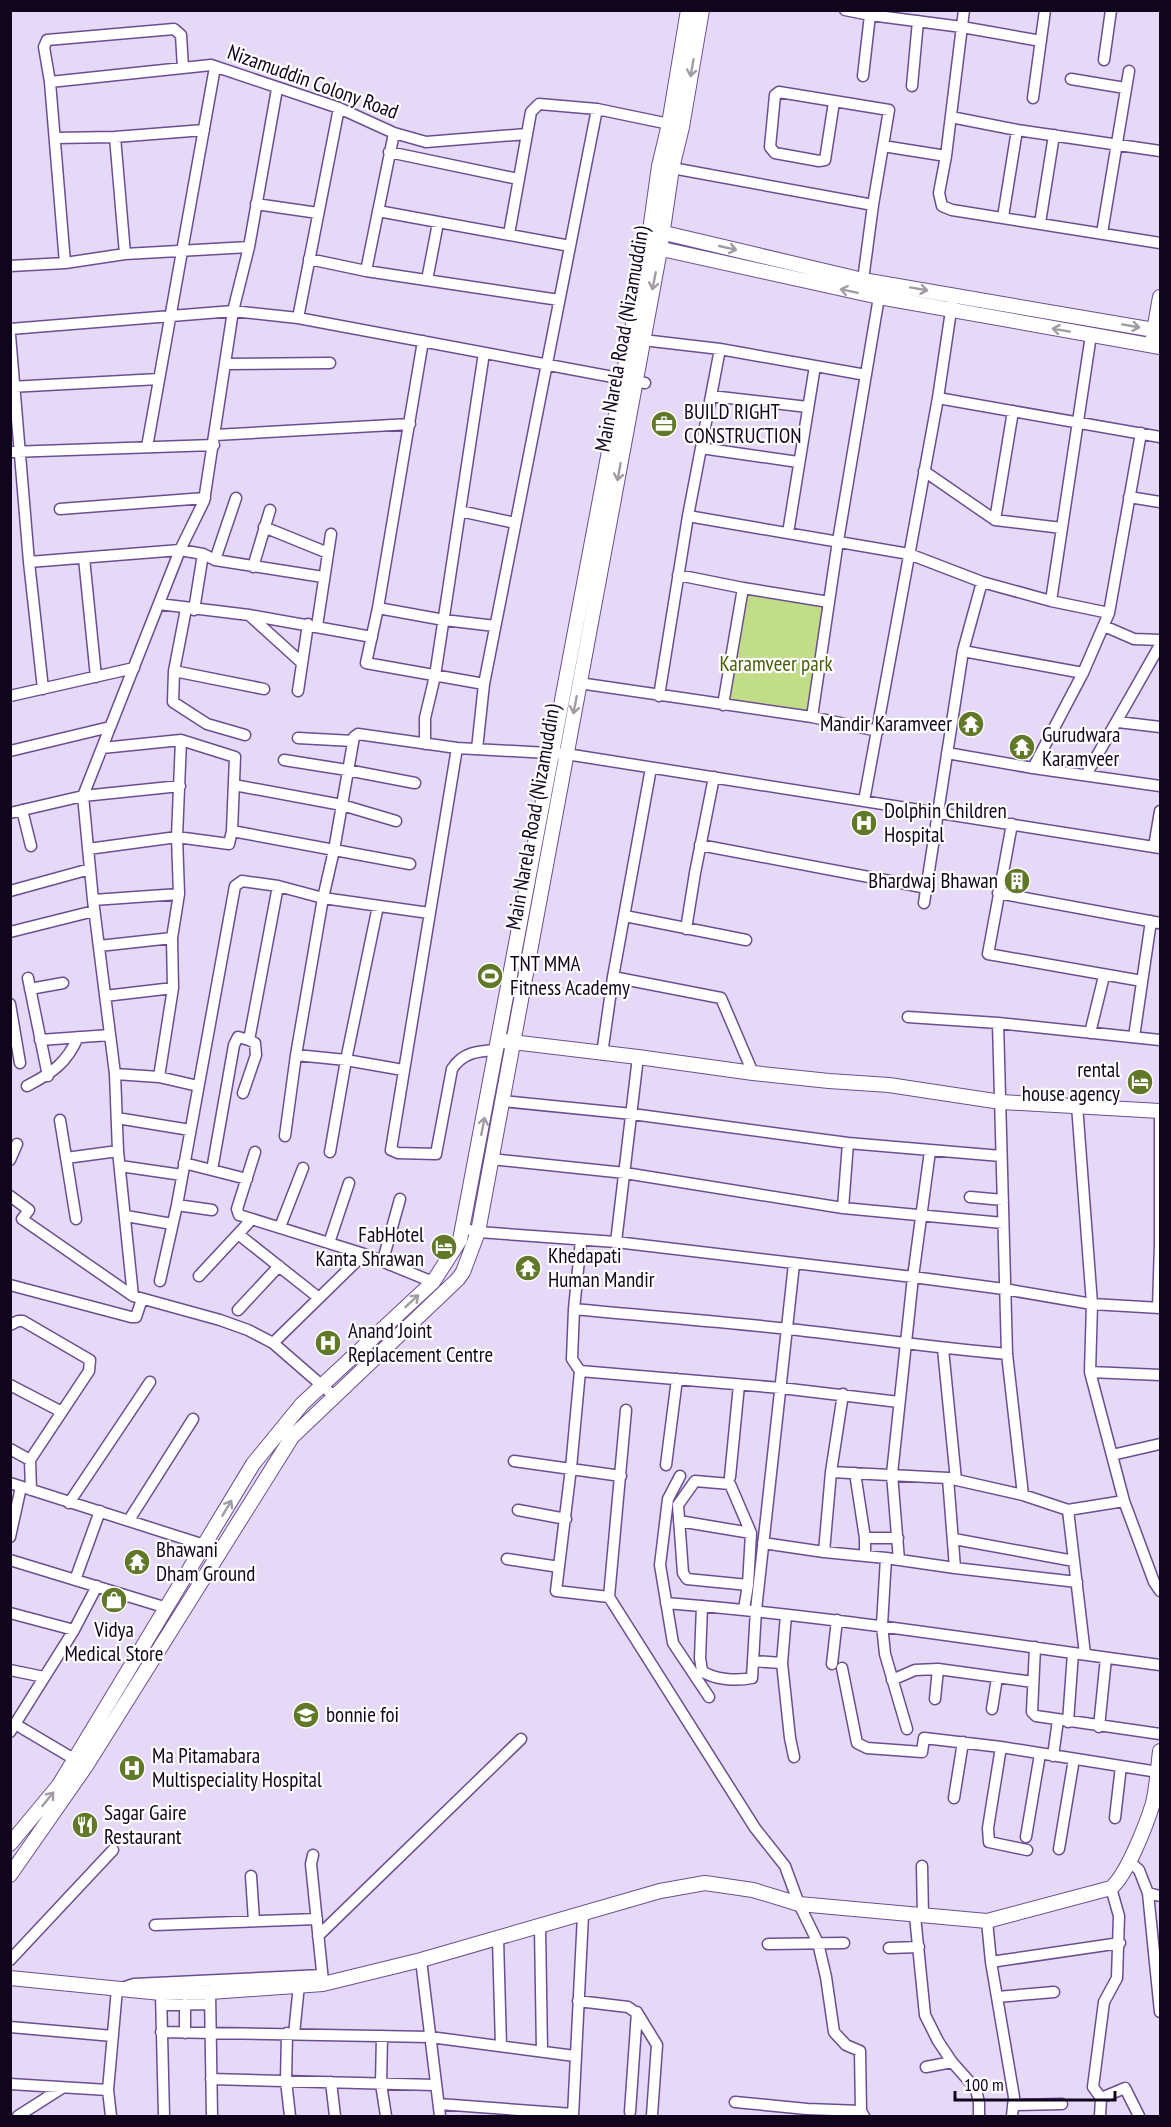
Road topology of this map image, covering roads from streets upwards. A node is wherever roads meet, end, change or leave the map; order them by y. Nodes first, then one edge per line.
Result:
1 (688, 10) edge
2 (702, 10) edge
3 (845, 10) edge
4 (964, 10) edge
5 (1045, 10) edge
6 (1111, 10) edge
7 (870, 15) junction
8 (918, 21) junction
9 (962, 27) junction
10 (1041, 40) junction
11 (1104, 60) dead end
12 (215, 67) junction
13 (183, 68) junction
14 (1128, 71) dead end
15 (863, 76) dead end
16 (1071, 80) dead end
17 (50, 81) junction
18 (912, 86) dead end
19 (1125, 88) junction
20 (277, 89) junction
21 (1034, 98) dead end
22 (834, 102) junction
23 (339, 108) junction
24 (597, 109) junction
25 (951, 117) junction
26 (676, 125) junction
27 (204, 130) junction
28 (1017, 130) junction
29 (394, 133) junction
30 (527, 134) junction
31 (1054, 135) junction
32 (115, 136) junction
33 (55, 138) junction
34 (1116, 144) junction
35 (883, 146) junction
36 (1161, 151) edge
37 (390, 152) junction
38 (946, 156) junction
39 (672, 168) junction
40 (518, 179) junction
41 (256, 204) junction
42 (873, 205) junction
43 (378, 212) junction
44 (318, 213) junction
45 (1004, 217) junction
46 (438, 223) junction
47 (1040, 223) junction
48 (657, 231) junction
49 (1102, 233) junction
50 (509, 234) junction
51 (1161, 243) edge
52 (570, 246) junction
53 (249, 247) junction
54 (654, 248) junction
55 (181, 252) junction
56 (125, 254) junction
57 (309, 259) junction
58 (65, 263) junction
59 (10, 266) edge
60 (366, 271) junction
61 (427, 280) junction
62 (863, 280) junction
63 (881, 282) junction
64 (953, 295) junction
65 (879, 297) junction
66 (1161, 297) edge
67 (560, 300) junction
68 (233, 311) junction
69 (951, 311) junction
70 (170, 316) junction
71 (298, 318) junction
72 (10, 329) edge
73 (1157, 330) edge
74 (10, 335) edge
75 (1091, 335) junction
76 (643, 340) junction
77 (423, 341) junction
78 (1156, 346) edge
79 (720, 350) junction
80 (484, 353) junction
81 (330, 363) dead end
82 (225, 364) junction
83 (547, 365) junction
84 (815, 366) junction
85 (866, 375) junction
86 (159, 379) junction
87 (634, 381) junction
88 (13, 387) edge
89 (711, 396) junction
90 (938, 398) junction
91 (808, 407) junction
92 (1013, 411) junction
93 (1077, 422) junction
94 (410, 424) junction
95 (1141, 433) junction
96 (1161, 437) edge
97 (214, 440) junction
98 (147, 447) junction
99 (701, 448) junction
100 (15, 452) edge
101 (798, 462) junction
102 (924, 471) junction
103 (1129, 497) junction
104 (205, 498) junction
105 (236, 498) dead end
106 (1161, 502) edge
107 (60, 509) dead end
108 (270, 510) dead end
109 (460, 511) junction
110 (688, 516) junction
111 (994, 520) junction
112 (515, 523) junction
113 (264, 527) junction
114 (1062, 528) junction
115 (788, 532) junction
116 (331, 534) dead end
117 (838, 541) junction
118 (180, 550) junction
119 (328, 553) junction
120 (203, 554) junction
121 (909, 554) junction
122 (84, 558) junction
123 (214, 560) junction
124 (29, 562) junction
125 (253, 567) junction
126 (678, 575) junction
127 (323, 577) junction
128 (982, 582) junction
129 (743, 588) junction
130 (1051, 601) junction
131 (829, 602) junction
132 (159, 604) junction
133 (378, 608) junction
134 (190, 609) junction
135 (1109, 613) junction
136 (249, 615) junction
137 (444, 620) junction
138 (313, 625) junction
139 (495, 626) junction
140 (1104, 626) junction
141 (372, 637) junction
142 (1161, 643) edge
143 (963, 651) junction
144 (302, 663) junction
145 (134, 668) junction
146 (174, 671) junction
147 (1083, 673) junction
148 (435, 676) junction
149 (96, 677) junction
150 (579, 683) junction
151 (484, 684) junction
152 (43, 689) junction
153 (264, 690) dead end
154 (298, 691) dead end
155 (10, 696) edge
156 (659, 696) junction
157 (723, 705) junction
158 (812, 717) junction
159 (1118, 722) junction
160 (110, 727) junction
161 (1161, 727) edge
162 (878, 731) junction
163 (245, 735) dead end
164 (298, 738) dead end
165 (181, 740) junction
166 (353, 741) junction
167 (426, 744) junction
168 (102, 748) junction
169 (458, 748) junction
170 (477, 749) junction
171 (10, 751) edge
172 (947, 753) junction
173 (559, 754) junction
174 (284, 760) dead end
175 (651, 768) junction
176 (1033, 768) junction
177 (347, 770) junction
178 (1086, 775) junction
179 (714, 777) junction
180 (415, 783) dead end
181 (234, 785) junction
182 (180, 786) junction
183 (1161, 786) edge
184 (83, 796) junction
185 (864, 801) junction
186 (342, 805) junction
187 (22, 810) junction
188 (1161, 811) edge
189 (939, 812) junction
190 (10, 813) edge
191 (396, 821) dead end
192 (1012, 824) junction
193 (232, 831) junction
194 (177, 837) junction
195 (700, 845) junction
196 (31, 846) dead end
197 (1157, 847) edge
198 (88, 849) junction
199 (334, 850) junction
200 (410, 864) dead end
201 (90, 869) junction
202 (278, 886) junction
203 (927, 888) junction
204 (10, 891) edge
205 (998, 893) junction
206 (179, 894) junction
207 (324, 898) junction
208 (924, 903) dead end
209 (93, 905) junction
210 (378, 906) junction
211 (429, 913) junction
212 (625, 916) junction
213 (1156, 922) edge
214 (686, 929) junction
215 (10, 932) edge
216 (172, 938) junction
217 (746, 940) dead end
218 (99, 946) junction
219 (1104, 976) junction
220 (613, 977) junction
221 (1142, 981) junction
222 (63, 983) dead end
223 (173, 988) junction
224 (105, 996) junction
225 (10, 1004) edge
226 (908, 1017) dead end
227 (998, 1023) junction
228 (1090, 1033) junction
229 (110, 1035) junction
230 (78, 1037) junction
231 (1134, 1037) junction
232 (40, 1040) junction
233 (249, 1040) junction
234 (1161, 1040) edge
235 (513, 1042) junction
236 (498, 1045) junction
237 (602, 1054) junction
238 (296, 1055) junction
239 (638, 1057) junction
240 (346, 1060) junction
241 (20, 1063) dead end
242 (403, 1070) junction
243 (753, 1073) junction
244 (115, 1074) junction
245 (48, 1076) junction
246 (159, 1077) junction
247 (27, 1086) dead end
248 (198, 1086) junction
249 (243, 1093) dead end
250 (502, 1101) junction
251 (1000, 1101) junction
252 (1077, 1105) junction
253 (1160, 1111) edge
254 (632, 1114) junction
255 (117, 1118) junction
256 (60, 1120) dead end
257 (190, 1130) junction
258 (285, 1136) dead end
259 (848, 1143) junction
260 (17, 1144) dead end
261 (118, 1151) junction
262 (930, 1151) junction
263 (255, 1152) dead end
264 (330, 1152) dead end
265 (1001, 1156) junction
266 (66, 1158) junction
267 (491, 1159) junction
268 (10, 1160) edge
269 (184, 1163) junction
270 (120, 1166) junction
271 (303, 1168) dead end
272 (213, 1170) junction
273 (625, 1173) junction
274 (182, 1175) junction
275 (246, 1179) junction
276 (349, 1183) dead end
277 (1160, 1187) edge
278 (10, 1196) edge
279 (970, 1197) dead end
280 (400, 1199) dead end
281 (1003, 1200) junction
282 (177, 1205) junction
283 (843, 1208) junction
284 (212, 1210) dead end
285 (126, 1216) junction
286 (921, 1217) junction
287 (76, 1219) dead end
288 (252, 1219) junction
289 (1003, 1223) junction
290 (172, 1224) junction
291 (280, 1227) junction
292 (462, 1228) junction
293 (477, 1232) junction
294 (238, 1234) junction
295 (581, 1240) junction
296 (616, 1242) junction
297 (330, 1243) junction
298 (1160, 1244) edge
299 (364, 1254) junction
300 (383, 1260) junction
301 (794, 1264) junction
302 (279, 1266) junction
303 (199, 1276) dead end
304 (913, 1277) junction
305 (160, 1281) dead end
306 (433, 1282) junction
307 (10, 1285) edge
308 (1004, 1289) junction
309 (138, 1298) junction
310 (319, 1298) junction
311 (1092, 1304) junction
312 (1159, 1308) edge
313 (574, 1309) junction
314 (238, 1310) dead end
315 (10, 1325) edge
316 (787, 1329) junction
317 (273, 1343) junction
318 (906, 1343) junction
319 (944, 1349) junction
320 (1007, 1354) junction
321 (580, 1371) junction
322 (1090, 1372) junction
323 (1161, 1375) edge
324 (677, 1379) junction
325 (150, 1382) dead end
326 (10, 1385) edge
327 (322, 1385) junction
328 (739, 1385) junction
329 (781, 1388) junction
330 (843, 1394) junction
331 (334, 1396) junction
332 (899, 1402) junction
333 (626, 1410) dead end
334 (62, 1412) junction
335 (193, 1419) dead end
336 (1161, 1444) edge
337 (10, 1449) edge
338 (1112, 1455) junction
339 (30, 1460) junction
340 (514, 1461) dead end
341 (666, 1465) dead end
342 (571, 1468) junction
343 (831, 1472) junction
344 (855, 1473) junction
345 (892, 1474) junction
346 (621, 1476) junction
347 (680, 1476) dead end
348 (730, 1477) dead end
349 (952, 1479) junction
350 (21, 1487) edge
351 (1023, 1495) junction
352 (1124, 1501) junction
353 (69, 1503) junction
354 (518, 1510) dead end
355 (1068, 1510) junction
356 (100, 1511) junction
357 (566, 1519) junction
358 (129, 1520) junction
359 (679, 1521) junction
360 (751, 1533) junction
361 (10, 1537) edge
362 (865, 1538) junction
363 (898, 1538) junction
364 (954, 1539) junction
365 (763, 1543) junction
366 (205, 1544) junction
367 (220, 1550) junction
368 (824, 1552) junction
369 (865, 1556) junction
370 (886, 1558) junction
371 (507, 1559) dead end
372 (10, 1560) edge
373 (899, 1560) junction
374 (1074, 1561) junction
375 (559, 1567) junction
376 (956, 1568) junction
377 (75, 1580) junction
378 (1077, 1582) junction
379 (748, 1585) junction
380 (97, 1586) junction
381 (1161, 1591) edge
382 (609, 1597) junction
383 (666, 1603) junction
384 (702, 1606) junction
385 (167, 1608) junction
386 (744, 1609) junction
387 (756, 1610) junction
388 (10, 1613) edge
389 (786, 1615) junction
390 (837, 1620) junction
391 (882, 1625) junction
392 (74, 1630) junction
393 (1035, 1647) junction
394 (1073, 1653) junction
395 (1085, 1654) junction
396 (1106, 1658) junction
397 (753, 1661) junction
398 (782, 1664) junction
399 (1161, 1665) edge
400 (938, 1669) junction
401 (10, 1670) edge
402 (44, 1677) junction
403 (997, 1678) junction
404 (892, 1680) junction
405 (1033, 1682) junction
406 (709, 1697) dead end
407 (935, 1699) dead end
408 (992, 1709) dead end
409 (1063, 1721) junction
410 (1099, 1726) junction
411 (13, 1728) edge
412 (907, 1730) dead end
413 (1161, 1734) edge
414 (521, 1739) dead end
415 (963, 1742) junction
416 (1001, 1747) junction
417 (1161, 1751) edge
418 (1040, 1754) junction
419 (1053, 1756) junction
420 (795, 1757) dead end
421 (1074, 1759) junction
422 (80, 1763) junction
423 (1121, 1766) junction
424 (1158, 1772) junction
425 (954, 1798) dead end
426 (1157, 1803) edge
427 (1115, 1818) dead end
428 (1026, 1837) dead end
429 (11, 1842) edge
430 (1059, 1849) dead end
431 (113, 1850) dead end
432 (1027, 1850) dead end
433 (313, 1854) dead end
434 (1130, 1861) junction
435 (922, 1866) dead end
436 (10, 1875) edge
437 (251, 1876) dead end
438 (1111, 1888) junction
439 (1148, 1893) junction
440 (1161, 1896) edge
441 (800, 1904) junction
442 (583, 1915) junction
443 (919, 1916) junction
444 (316, 1919) junction
445 (987, 1921) junction
446 (254, 1922) junction
447 (155, 1925) dead end
448 (540, 1927) junction
449 (318, 1936) junction
450 (498, 1939) junction
451 (1120, 1942) junction
452 (818, 1943) junction
453 (844, 1943) dead end
454 (768, 1944) dead end
455 (919, 1947) junction
456 (889, 1948) dead end
457 (1161, 1952) edge
458 (10, 1960) edge
459 (421, 1960) junction
460 (991, 1962) junction
461 (1155, 1976) junction
462 (10, 1978) edge
463 (323, 1979) junction
464 (299, 1985) junction
465 (119, 1989) junction
466 (1054, 1992) dead end
467 (996, 1997) junction
468 (210, 1998) junction
469 (161, 1999) junction
470 (578, 2001) junction
471 (185, 2004) junction
472 (637, 2012) junction
473 (1161, 2012) edge
474 (10, 2027) edge
475 (161, 2032) junction
476 (185, 2033) junction
477 (291, 2033) junction
478 (210, 2034) junction
479 (113, 2036) junction
480 (382, 2036) junction
481 (430, 2037) junction
482 (501, 2046) junction
483 (542, 2051) junction
484 (575, 2056) junction
485 (952, 2062) junction
486 (926, 2067) dead end
487 (211, 2079) junction
488 (286, 2081) junction
489 (331, 2082) junction
490 (10, 2084) edge
491 (381, 2084) junction
492 (435, 2085) junction
493 (63, 2088) junction
494 (108, 2090) junction
495 (1101, 2098) junction
496 (735, 2103) dead end
497 (439, 2104) junction
498 (1013, 2104) junction
499 (1062, 2104) dead end
500 (630, 2112) dead end
501 (862, 2114) edge
502 (573, 2115) edge
503 (652, 2115) edge
504 (18, 2116) edge
505 (111, 2116) edge
506 (164, 2116) edge
507 (212, 2116) edge
508 (290, 2116) edge
509 (335, 2116) edge
510 (386, 2116) edge
511 (440, 2116) edge
512 (979, 2116) edge
513 (1012, 2116) edge
514 (1100, 2116) edge
515 (1139, 2116) edge

1 - 26 street, Main Narela Road (Nizamuddin)
2 -> 26 street, Main Narela Road (Nizamuddin)
3 - 7 street
4 - 9 street
5 - 10 street
6 - 11 street
7 - 8 street
7 - 15 street
8 - 9 street
8 - 18 street
9 - 10 street
9 - 25 street
10 - 21 street
12 - 13 street, Nizamuddin Colony Road
12 - 20 street, Nizamuddin Colony Road
12 - 27 street
13 - 17 street, Nizamuddin Colony Road
13 - 17 street
14 - 19 street
16 - 19 street
17 - 33 street
19 - 34 street
20 - 23 street, Nizamuddin Colony Road
20 - 41 street
22 - 22 street
22 - 35 street
23 - 29 street, Nizamuddin Colony Road
23 - 44 street
24 - 26 street
24 - 30 street
24 - 52 street
25 - 28 street
25 - 38 street
26 - 39 street, Main Narela Road (Nizamuddin)
26 - 48 street, Main Narela Road (Nizamuddin)
27 - 32 street
27 - 55 street
28 - 31 street
28 - 45 street
29 - 30 street, Nizamuddin Colony Road
29 - 37 street
30 - 40 street
31 - 34 street
31 - 47 street
32 - 33 street
32 - 56 street
33 - 58 street
34 - 36 street
34 - 49 street
35 - 38 street
35 - 42 street
37 - 40 street, Nizamuddin Colony Road
37 - 43 street
38 - 45 street
39 - 42 street
39 - 48 street, Main Narela Road (Nizamuddin)
40 - 50 street
41 - 44 street
41 - 53 street
42 - 62 street
43 - 46 street
43 - 60 street
44 - 57 street
45 - 47 street
46 - 50 street
46 - 61 street
47 - 49 street
48 - 54 street, Main Narela Road (Nizamuddin)
48 -> 62 street
49 - 51 street
50 - 52 street
52 - 67 street
53 - 55 street
53 - 68 street
65 -> 54 street
54 -> 76 street, Main Narela Road (Nizamuddin)
54 - 87 street, Main Narela Road (Nizamuddin)
55 - 56 street
55 - 70 street
56 - 58 street
57 - 60 street
57 - 71 street
58 - 59 street
60 - 61 street
61 - 67 street
62 - 63 street
63 -> 64 street
63 - 65 street
64 - 69 street
64 -> 73 street
65 - 69 street
65 - 85 street
66 - 73 street
67 - 83 street
68 - 70 street
68 - 71 street
68 - 82 street
75 -> 69 street
69 - 90 street
70 - 72 street
70 - 86 street
71 - 77 street
73 - 78 street
74 - 88 street
75 - 78 street
75 - 93 street
76 - 79 street
76 - 87 street, Main Narela Road (Nizamuddin)
77 - 80 street
77 - 94 street
79 - 84 street
79 - 89 street
80 - 83 street
80 - 109 street
81 - 82 street
82 - 97 street
83 - 87 street
83 - 112 street
84 - 85 street
84 - 91 street
85 - 117 street
86 - 88 street
86 - 98 street
87 -> 150 street, Main Narela Road (Nizamuddin)
87 - 173 street, Main Narela Road (Nizamuddin)
88 - 100 street
89 - 91 street
89 - 99 street
90 - 92 street
90 - 102 street
91 - 101 street
92 - 93 street
92 - 111 street
93 - 95 street
93 - 114 street
94 - 97 street
94 - 133 street
95 - 96 street
95 - 103 street
97 - 98 street
97 - 104 street
98 - 100 street
99 - 101 street
99 - 110 street
100 - 124 street
101 - 115 street
102 - 111 street
102 - 121 street
103 - 106 street
103 - 135 street
104 - 107 street
104 - 118 street
105 - 123 street
108 - 113 street
109 - 112 street
109 - 137 street
110 - 115 street
110 - 126 street
111 - 114 street
112 - 139 street
113 - 119 street
113 - 125 street
114 - 130 street
115 - 117 street
116 - 119 street
117 - 121 street
117 - 131 street
118 - 120 street
118 - 122 street
118 - 132 street
119 - 127 street
120 - 123 street
120 - 134 street
121 - 128 street
121 - 162 street
122 - 124 street
122 - 149 street
123 - 125 street
124 - 152 street
125 - 127 street
126 - 129 street
126 - 156 street
127 - 138 street
128 - 130 street
128 - 143 street
129 - 131 street
129 - 157 street
130 - 135 street
131 - 158 street
132 - 134 street
132 - 145 street
133 - 137 street
133 - 141 street
134 - 136 street
134 - 146 street
135 - 140 street
136 - 138 street
136 - 144 street
137 - 139 street
137 - 148 street
138 - 141 street
138 - 144 street
139 - 151 street
140 - 142 street
140 - 147 street
141 - 148 street
142 - 159 street
143 - 147 street
143 - 172 street
144 - 154 street
145 - 149 street
145 - 160 street
146 - 153 street
146 - 163 street
147 - 176 street
148 - 151 street
148 - 167 street
149 - 152 street
150 - 156 street
150 -> 173 street, Main Narela Road (Nizamuddin)
151 - 170 street
152 - 155 street
156 - 157 street
157 - 158 street
158 - 162 street
159 - 161 street
159 - 178 street
160 - 168 street
160 - 171 street
162 - 185 street
164 - 166 street
165 - 168 street
165 - 181 street
165 - 182 street
166 - 167 street
166 - 177 street
167 - 169 street
168 - 184 street
169 - 170 street
169 - 211 street
170 - 173 street
172 - 176 street
172 - 189 street
173 - 175 street
173 - 235 street, Main Narela Road (Nizamuddin)
173 - 236 street, Main Narela Road (Nizamuddin)
174 - 177 street
175 - 179 street
175 - 212 street
176 - 178 street
177 - 180 street
177 - 186 street
178 - 183 street
179 - 185 street
179 - 195 street
181 - 186 street
181 - 193 street
182 - 184 street
182 - 194 street
184 - 187 street
184 - 198 street
185 - 189 street
186 - 191 street
186 - 199 street
187 - 190 street
187 - 196 street
188 - 197 street
189 - 192 street
189 - 203 street
192 - 197 street
192 - 205 street
193 - 194 street
193 - 199 street
194 - 198 street
194 - 206 street
195 - 203 street
195 - 214 street
198 - 201 street
199 - 200 street
199 - 207 street
201 - 204 street
201 - 209 street
202 - 207 street
202 - 233 street
202 - 248 street
203 - 208 street
205 - 213 street
205 - 219 street
206 - 209 street
206 - 216 street
207 - 210 street
207 - 238 street
209 - 215 street
209 - 218 street
210 - 211 street
210 - 240 street
211 - 242 street
212 - 214 street
212 - 220 street
213 - 221 street
214 - 217 street
216 - 218 street
216 - 223 street
218 - 224 street
219 - 221 street
219 - 228 street
220 - 237 street
220 - 243 street
221 - 231 street
222 - 232 street
223 - 224 street
223 - 246 street
224 - 229 street
225 - 241 street
226 - 227 street
227 - 228 street
227 - 251 street
228 - 231 street
229 - 230 street
229 - 244 street
230 - 232 street
230 - 245 street
231 - 234 street
232 - 245 street
233 - 249 street
233 - 272 street
235 - 236 street
235 - 237 street
235 - 250 street, Main Narela Road (Nizamuddin)
236 - 242 street
292 -> 236 street, Main Narela Road (Nizamuddin)
237 - 239 street
238 - 240 street
238 - 258 street
239 - 243 street
239 - 254 street
240 - 242 street
240 - 264 street
243 - 251 street
244 - 246 street
244 - 255 street
245 - 247 street
246 - 248 street
248 - 257 street
250 - 254 street
250 - 267 street, Main Narela Road (Nizamuddin)
251 - 252 street
251 - 265 street
252 - 253 street
252 - 311 street
253 - 277 street
254 - 259 street
254 - 273 street
255 - 257 street
255 - 261 street
256 - 266 street
257 - 269 street
259 - 262 street
259 - 283 street
260 - 268 street
261 - 266 street
261 - 270 street
262 - 265 street
262 - 286 street
263 - 275 street
265 - 281 street
266 - 287 street
267 - 273 street
267 - 293 street, Main Narela Road (Nizamuddin)
269 - 272 street
269 - 274 street
270 - 274 street
270 - 285 street
271 - 291 street
272 - 275 street
273 - 283 street
273 - 296 street
274 - 282 street
275 - 288 street
276 - 297 street
277 - 298 street
278 - 309 street
279 - 281 street
280 - 300 street
281 - 289 street
282 - 284 street
282 - 290 street
283 - 286 street
285 - 290 street
285 - 309 street
286 - 289 street
286 - 304 street
288 - 291 street
288 - 294 street
289 - 308 street
290 - 305 street
291 - 297 street
292 - 293 street
292 - 306 street, Main Narela Road (Nizamuddin)
293 - 295 street
293 - 331 street, Main Narela Road (Nizamuddin)
294 - 302 street
294 - 303 street
295 - 296 street
295 - 313 street
296 - 301 street
297 - 299 street
298 - 312 street
299 - 300 street
299 - 310 street
300 - 306 street
301 - 304 street
301 - 316 street
302 - 310 street
302 - 314 street
304 - 308 street
304 - 318 street
327 -> 306 street, Main Narela Road (Nizamuddin)
307 - 309 street
308 - 311 street
308 - 320 street
309 - 317 street
310 - 317 street
311 - 312 street
311 - 322 street
313 - 316 street
313 - 321 street
315 - 334 street
316 - 318 street
316 - 329 street
317 - 327 street
318 - 319 street
318 - 332 street
319 - 320 street
319 - 349 street
320 - 351 street
321 - 324 street
321 - 342 street
322 - 323 street
322 - 338 street
324 - 328 street
324 - 341 street
325 - 353 street
326 - 334 street
327 - 331 street
366 -> 327 street, Main Narela Road (Nizamuddin)
328 - 329 street
328 - 348 street
329 - 330 street
329 - 365 street
330 - 332 street
330 - 343 street
331 - 367 street, Main Narela Road (Nizamuddin)
332 - 345 street
333 - 346 street
334 - 339 street
335 - 358 street
336 - 338 street
337 - 339 street
338 - 352 street
339 - 350 street
340 - 342 street
342 - 346 street
342 - 357 street
343 - 344 street
343 - 368 street
344 - 345 street
344 - 362 street
345 - 349 street
345 - 363 street
346 - 382 street
347 - 383 street
349 - 351 street
349 - 364 street
350 - 353 street
350 - 361 street
351 - 355 street
352 - 355 street
352 - 381 street
353 - 356 street
354 - 357 street
355 - 374 street
356 - 358 street
356 - 377 street
357 - 375 street
358 - 366 street
359 - 360 street
359 - 360 street
359 - 379 street
360 - 379 street
362 - 363 street
362 - 369 street
363 - 373 street
364 - 374 street
364 - 376 street
365 - 368 street
365 - 387 street
366 - 367 street
366 - 385 street, Main Narela Road (Nizamuddin)
367 - 422 street, Main Narela Road (Nizamuddin)
368 - 369 street
369 - 370 street
370 - 373 street
370 - 391 street
371 - 375 street
372 - 377 street
373 - 376 street
374 - 378 street
375 - 382 street
376 - 378 street
377 - 380 street
378 - 395 street
379 - 386 street
380 - 385 street
380 - 392 street
382 - 441 street
383 - 384 street
383 - 406 street
384 - 386 street
384 - 397 street
385 - 422 street, Main Narela Road (Nizamuddin)
386 - 387 street
387 - 389 street
387 - 397 street
388 - 392 street
389 - 390 street
389 - 398 street
390 - 391 street
390 - 415 street
391 - 393 street
391 - 404 street
392 - 402 street
393 - 394 street
393 - 405 street
394 - 395 street
394 - 409 street
395 - 396 street
396 - 399 street
396 - 410 street
397 - 398 street
398 - 420 street
400 - 403 street
400 - 404 street
400 - 407 street
401 - 402 street
402 - 411 street
403 - 405 street
403 - 408 street
404 - 412 street
405 - 409 street
409 - 410 street
409 - 419 street
410 - 413 street
411 - 422 street
414 - 449 street
415 - 416 street
415 - 425 street
416 - 418 street
416 - 432 street
417 - 424 street
418 - 419 street
418 - 428 street
419 - 421 street
421 - 423 street
421 - 430 street
429 -> 422 street, Main Narela Road (Nizamuddin)
422 - 436 street, Main Narela Road (Nizamuddin)
423 - 424 street
423 - 427 street
424 - 426 street
426 - 434 street
431 - 458 street
433 - 444 street
434 - 438 street
434 - 439 street
435 - 443 street
437 - 446 street
438 - 445 street
438 - 451 street
439 - 440 street
439 - 461 street
441 - 442 street
441 - 443 street
441 - 452 street
442 - 448 street
442 - 470 street
443 - 445 street
443 - 455 street
444 - 446 street
444 - 449 street
445 - 460 street
446 - 447 street
448 - 450 street
448 - 483 street
449 - 463 street
450 - 459 street
450 - 482 street
451 - 460 street
451 - 495 street
452 - 453 street
452 - 454 street
452 - 501 street
455 - 456 street
455 - 485 street
457 - 461 street
459 - 463 street
459 - 481 street
460 - 467 street
461 - 473 street
462 - 465 street
463 - 464 street
463 - 465 street
464 - 468 street
464 - 477 street
465 - 469 street
465 - 479 street
466 - 467 street
467 - 498 street
468 - 469 street
468 - 471 street
468 - 478 street
469 - 471 street
469 - 475 street
470 - 472 street
470 - 484 street
471 - 476 street
472 - 500 street
472 - 503 street
474 - 479 street
475 - 476 street
475 - 506 street
476 - 478 street
477 - 478 street
477 - 480 street
477 - 488 street
478 - 487 street
479 - 494 street
480 - 481 street
480 - 491 street
481 - 482 street
481 - 492 street
482 - 483 street
483 - 484 street
484 - 502 street
485 - 486 street
485 - 512 street
487 - 488 street
487 - 507 street
488 - 489 street
488 - 508 street
489 - 491 street
489 - 509 street
490 - 493 street
491 - 492 street
491 - 510 street
492 - 497 street
493 - 494 street
493 - 504 street
494 - 505 street
495 - 514 street
495 - 515 street
496 - 501 street
497 - 502 street
497 - 511 street
498 - 499 street
498 - 513 street

